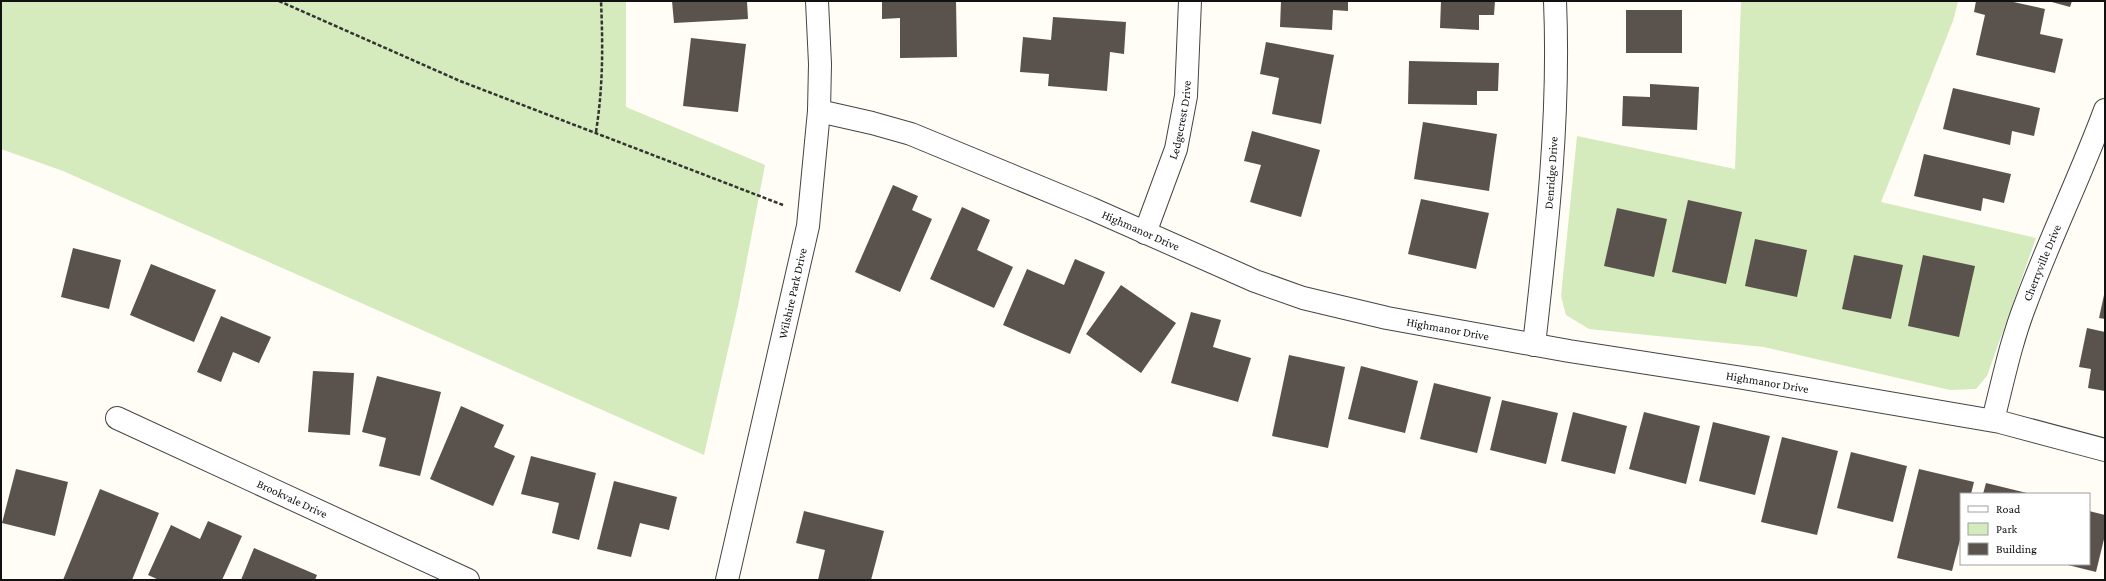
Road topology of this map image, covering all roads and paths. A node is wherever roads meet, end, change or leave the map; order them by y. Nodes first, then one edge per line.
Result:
1 (279, 1) edge
2 (601, 1) edge
3 (816, 1) edge
4 (1190, 1) edge
5 (1555, 1) edge
6 (2105, 110) edge
7 (819, 112) junction
8 (596, 132) junction
9 (809, 215) junction
10 (1145, 233) junction
11 (1534, 345) junction
12 (117, 418) dead end
13 (1993, 420) junction
14 (2105, 450) edge
15 (468, 580) edge
16 (727, 580) edge

1 - 8 path
2 - 8 path
3 - 7 street, Wilshire Park Drive
4 - 10 street, Ledgecrest Drive
5 - 11 street, Denridge Drive
6 - 13 street, Cherryville Drive
7 - 9 street, Wilshire Park Drive
7 - 10 street, Highmanor Drive
8 - 9 path
9 - 16 street, Wilshire Park Drive
10 - 11 street, Highmanor Drive
11 - 13 street, Highmanor Drive
12 - 15 street, Brookvale Drive
13 - 14 street, Highmanor Drive

